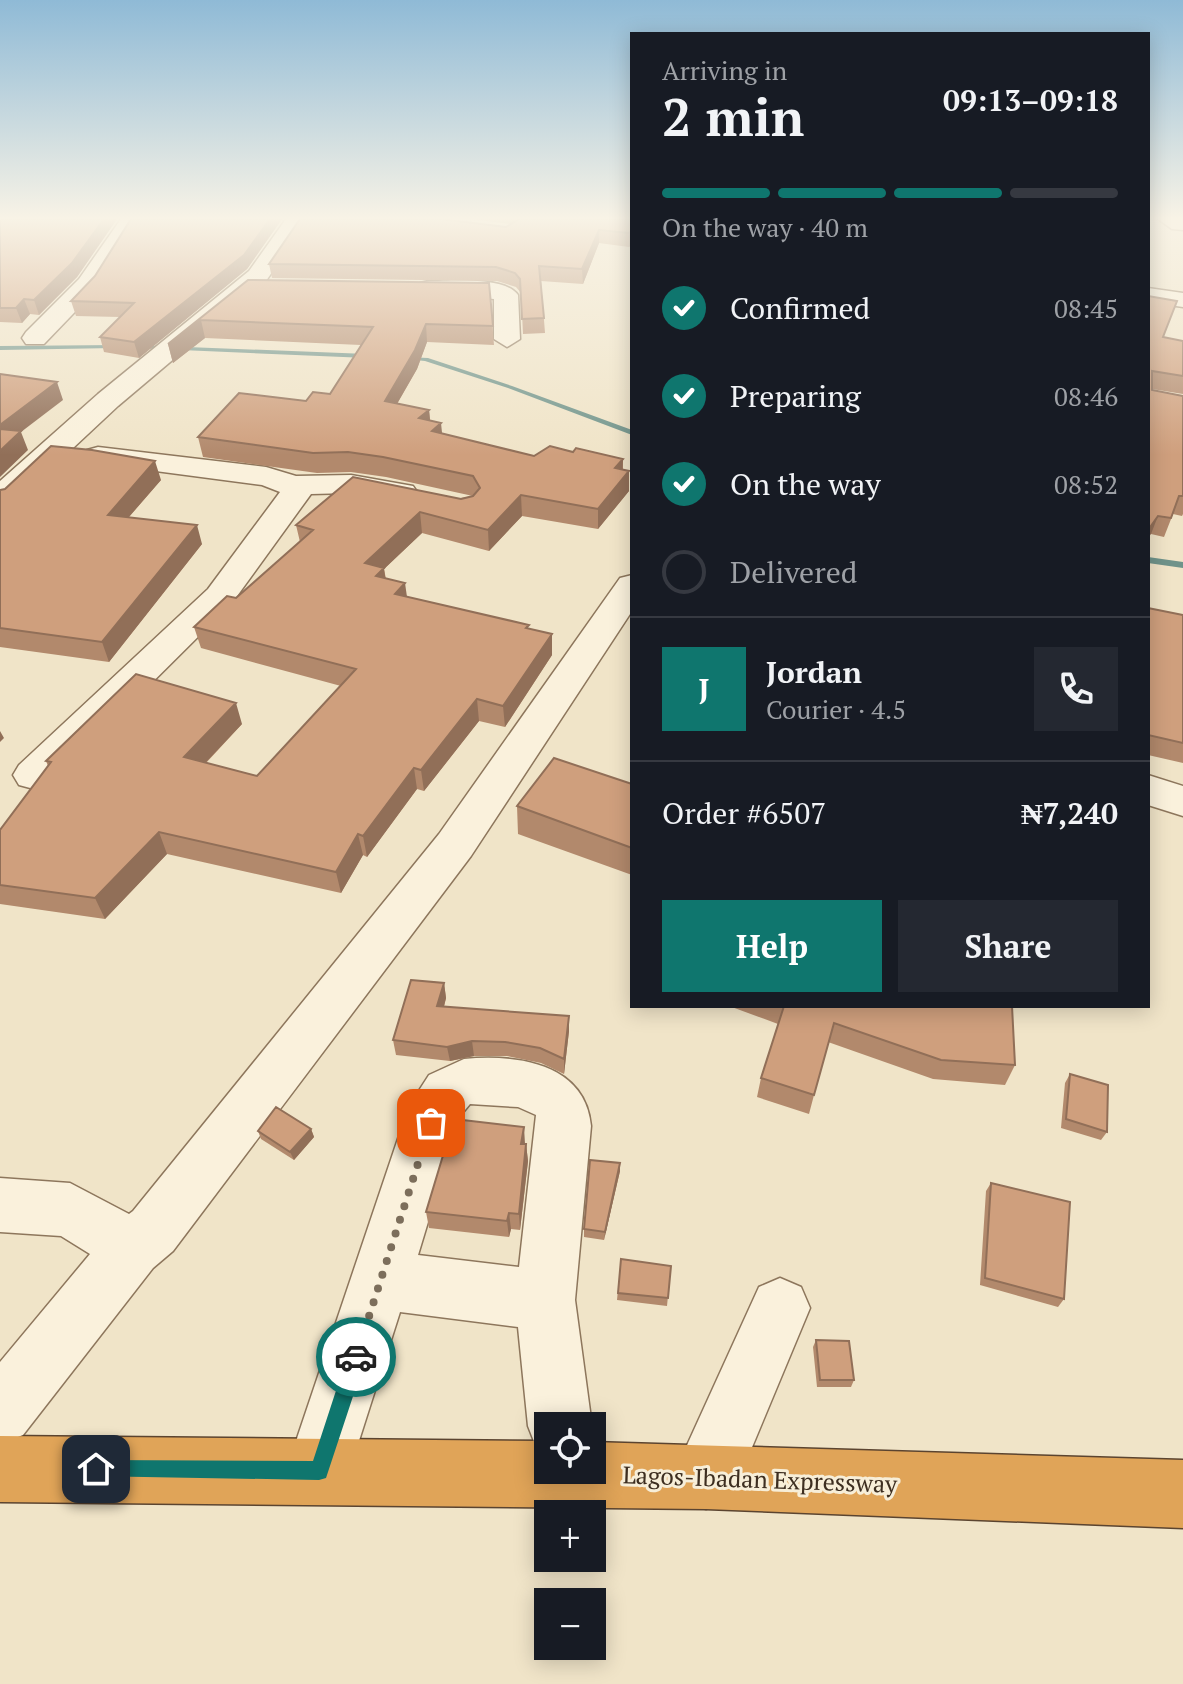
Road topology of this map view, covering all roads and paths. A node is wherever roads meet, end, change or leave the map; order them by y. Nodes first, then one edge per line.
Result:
1 (75, 298) edge
2 (235, 298) edge
3 (506, 298) edge
4 (35, 338) dead end
5 (507, 339) dead end
6 (48, 451) junction
7 (293, 485) junction
8 (0, 499) edge
9 (431, 499) edge
10 (630, 588) edge
11 (34, 775) dead end
12 (1150, 791) edge
13 (1183, 801) edge
14 (0, 1205) edge
15 (132, 1248) junction
16 (382, 1280) junction
17 (545, 1300) junction
18 (780, 1308) dead end
19 (0, 1412) edge
20 (559, 1412) edge
21 (534, 1459) edge
22 (606, 1463) edge
23 (0, 1469) edge
24 (319, 1471) junction
25 (706, 1476) junction
26 (1183, 1494) edge

1 - 4 street
2 - 6 street
3 - 5 street
6 - 7 street
6 - 8 street
7 - 9 street
7 - 11 street
10 - 15 street
12 - 13 street
14 - 15 street
15 - 19 street
16 - 17 street
16 - 17 street
16 - 24 street
17 - 20 street
18 - 25 street
21 - 24 highway, Lagos-Ibadan Expressway
22 - 25 highway, Lagos-Ibadan Expressway
23 - 24 highway, Lagos-Ibadan Expressway
25 - 26 highway, Lagos-Ibadan Expressway

